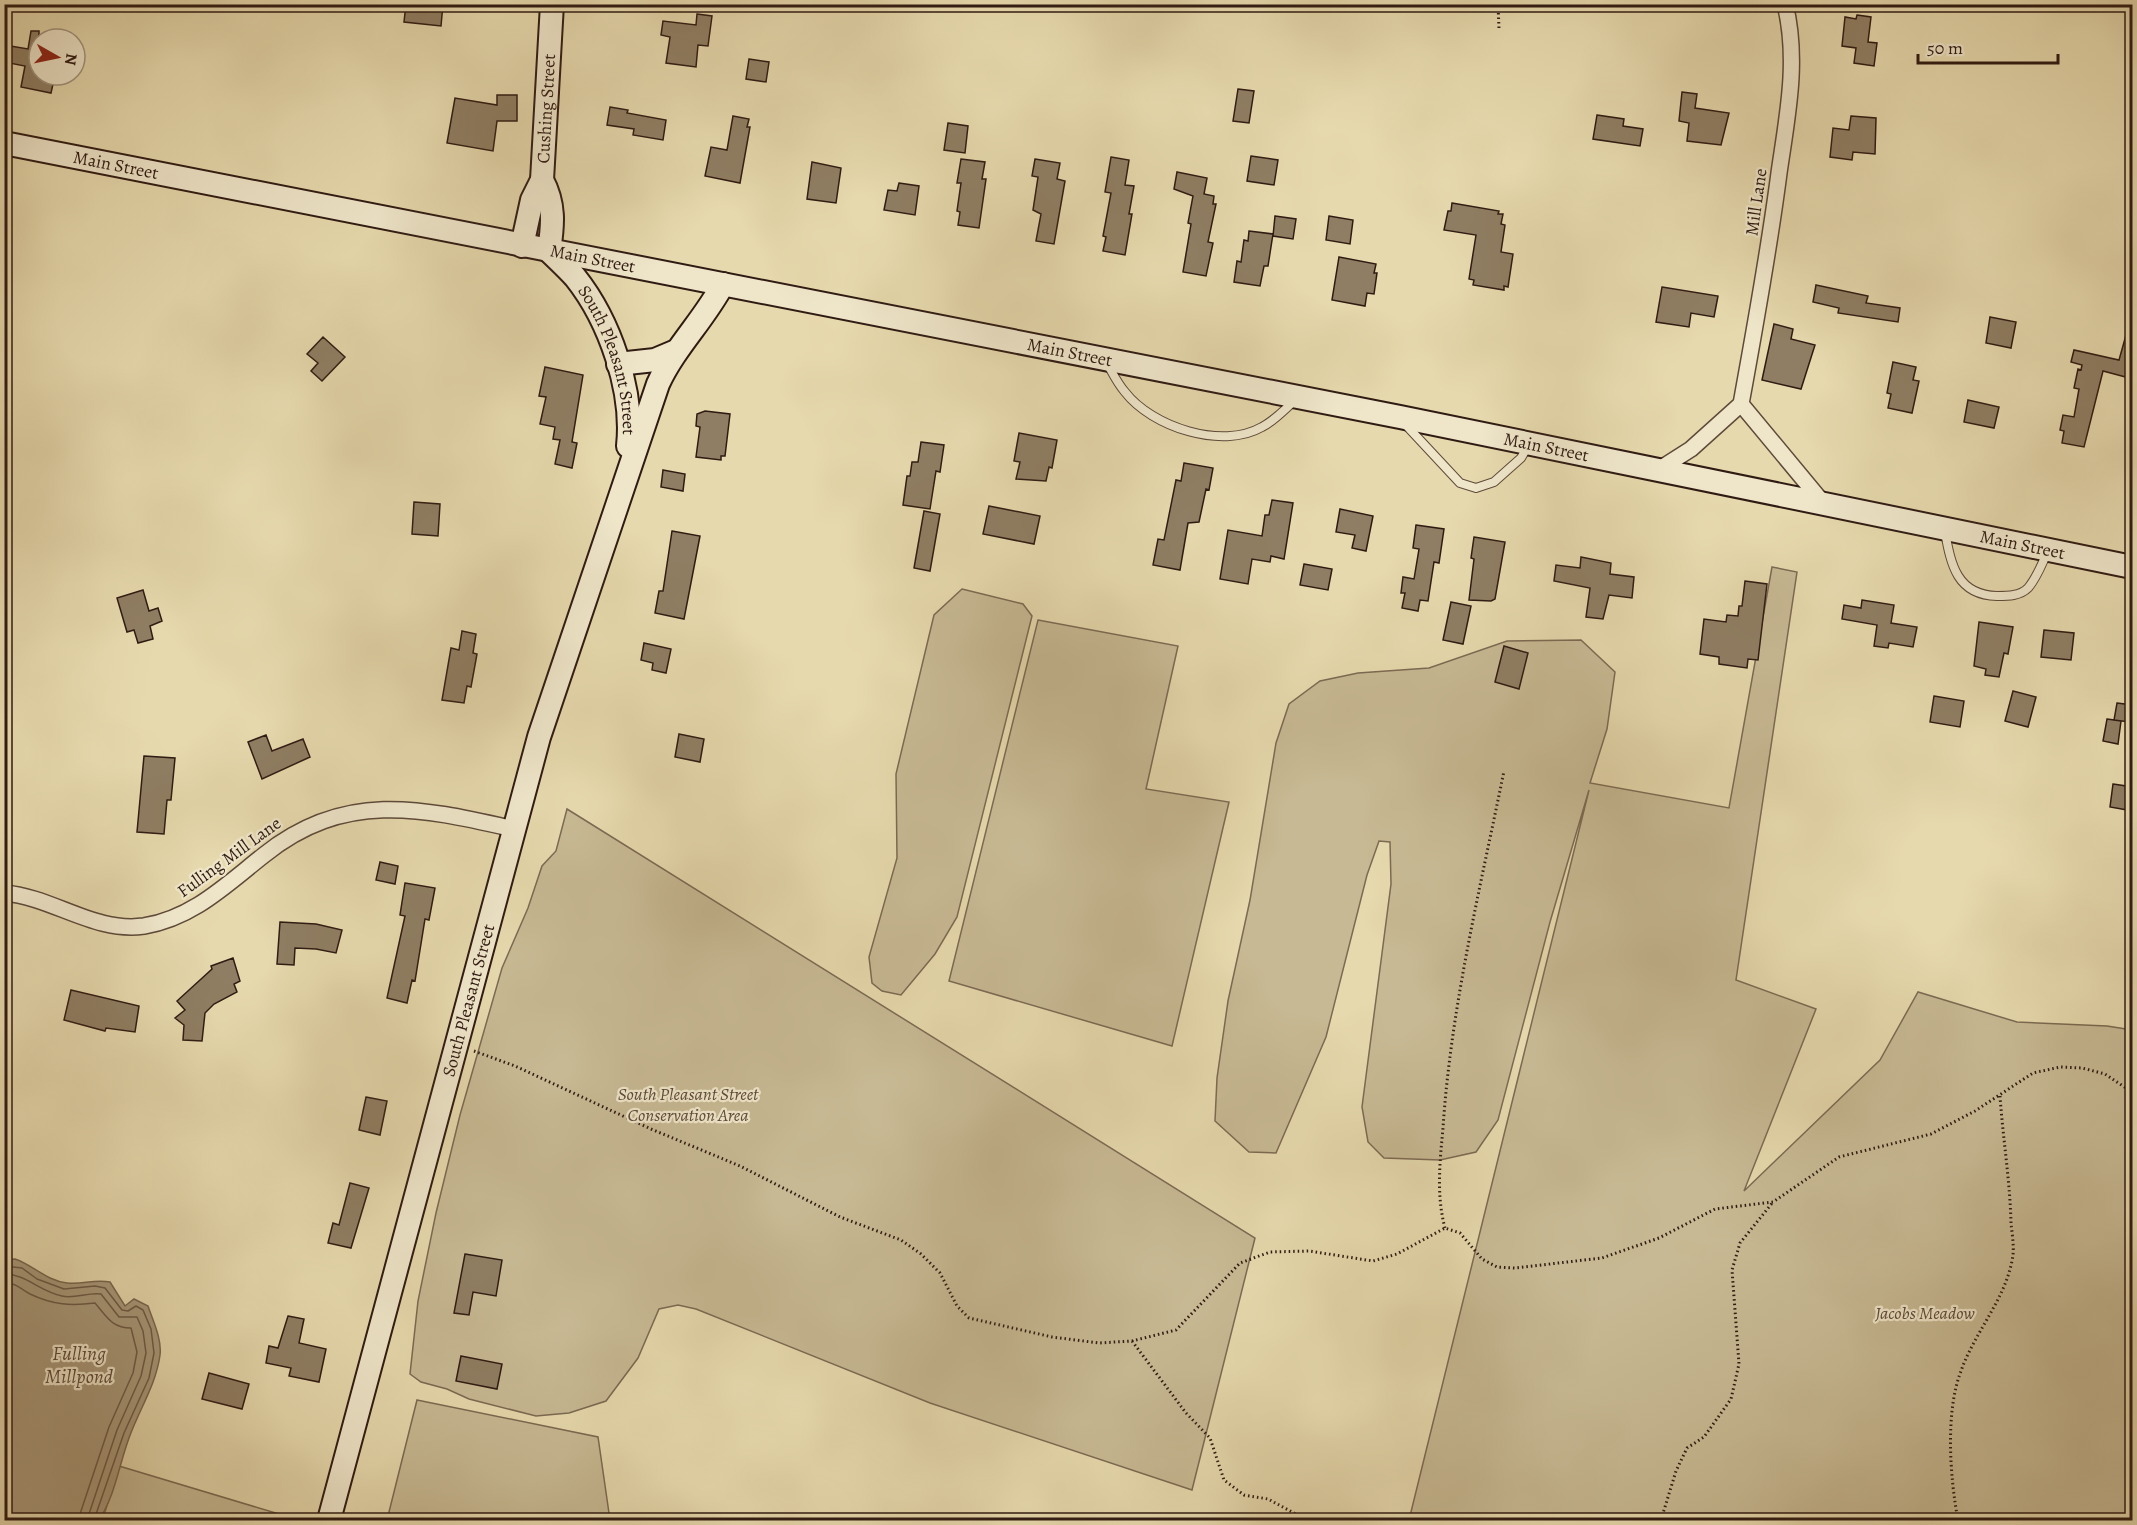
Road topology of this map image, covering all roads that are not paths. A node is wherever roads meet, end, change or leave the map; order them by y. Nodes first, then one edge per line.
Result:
1 (552, 4) edge
2 (1785, 4) edge
3 (4, 143) edge
4 (542, 180) junction
5 (522, 246) junction
6 (549, 251) junction
7 (723, 284) junction
8 (674, 352) junction
9 (1104, 359) junction
10 (618, 364) junction
11 (1297, 397) junction
12 (1741, 404) junction
13 (1400, 417) junction
14 (1529, 443) junction
15 (1658, 470) junction
16 (624, 483) junction
17 (1824, 504) junction
18 (1944, 528) junction
19 (2049, 550) junction
20 (2133, 567) edge
21 (514, 829) junction
22 (4, 892) edge
23 (329, 1521) edge

1 - 4 main road, Cushing Street
2 - 12 street, Mill Lane
3 - 5 main road, Main Street
4 - 5 main road, Cushing Street
4 - 6 main road
5 - 6 main road, Main Street
6 - 7 main road, Main Street
6 - 10 main road, South Pleasant Street
7 - 8 main road, South Pleasant Street
7 - 9 main road, Main Street
8 - 10 main road
8 - 16 main road, South Pleasant Street
9 - 11 main road, Main Street
9 - 11 lane
10 - 16 main road, South Pleasant Street
11 - 13 main road, Main Street
12 - 15 street
12 - 17 street
13 - 14 main road, Main Street
13 - 14 lane
14 - 15 main road, Main Street
15 - 17 main road, Main Street
16 - 21 main road, South Pleasant Street
17 - 18 main road, Main Street
18 - 19 main road, Main Street
18 - 19 lane
19 - 20 main road, Main Street
21 - 22 street, Fulling Mill Lane
21 - 23 main road, South Pleasant Street

